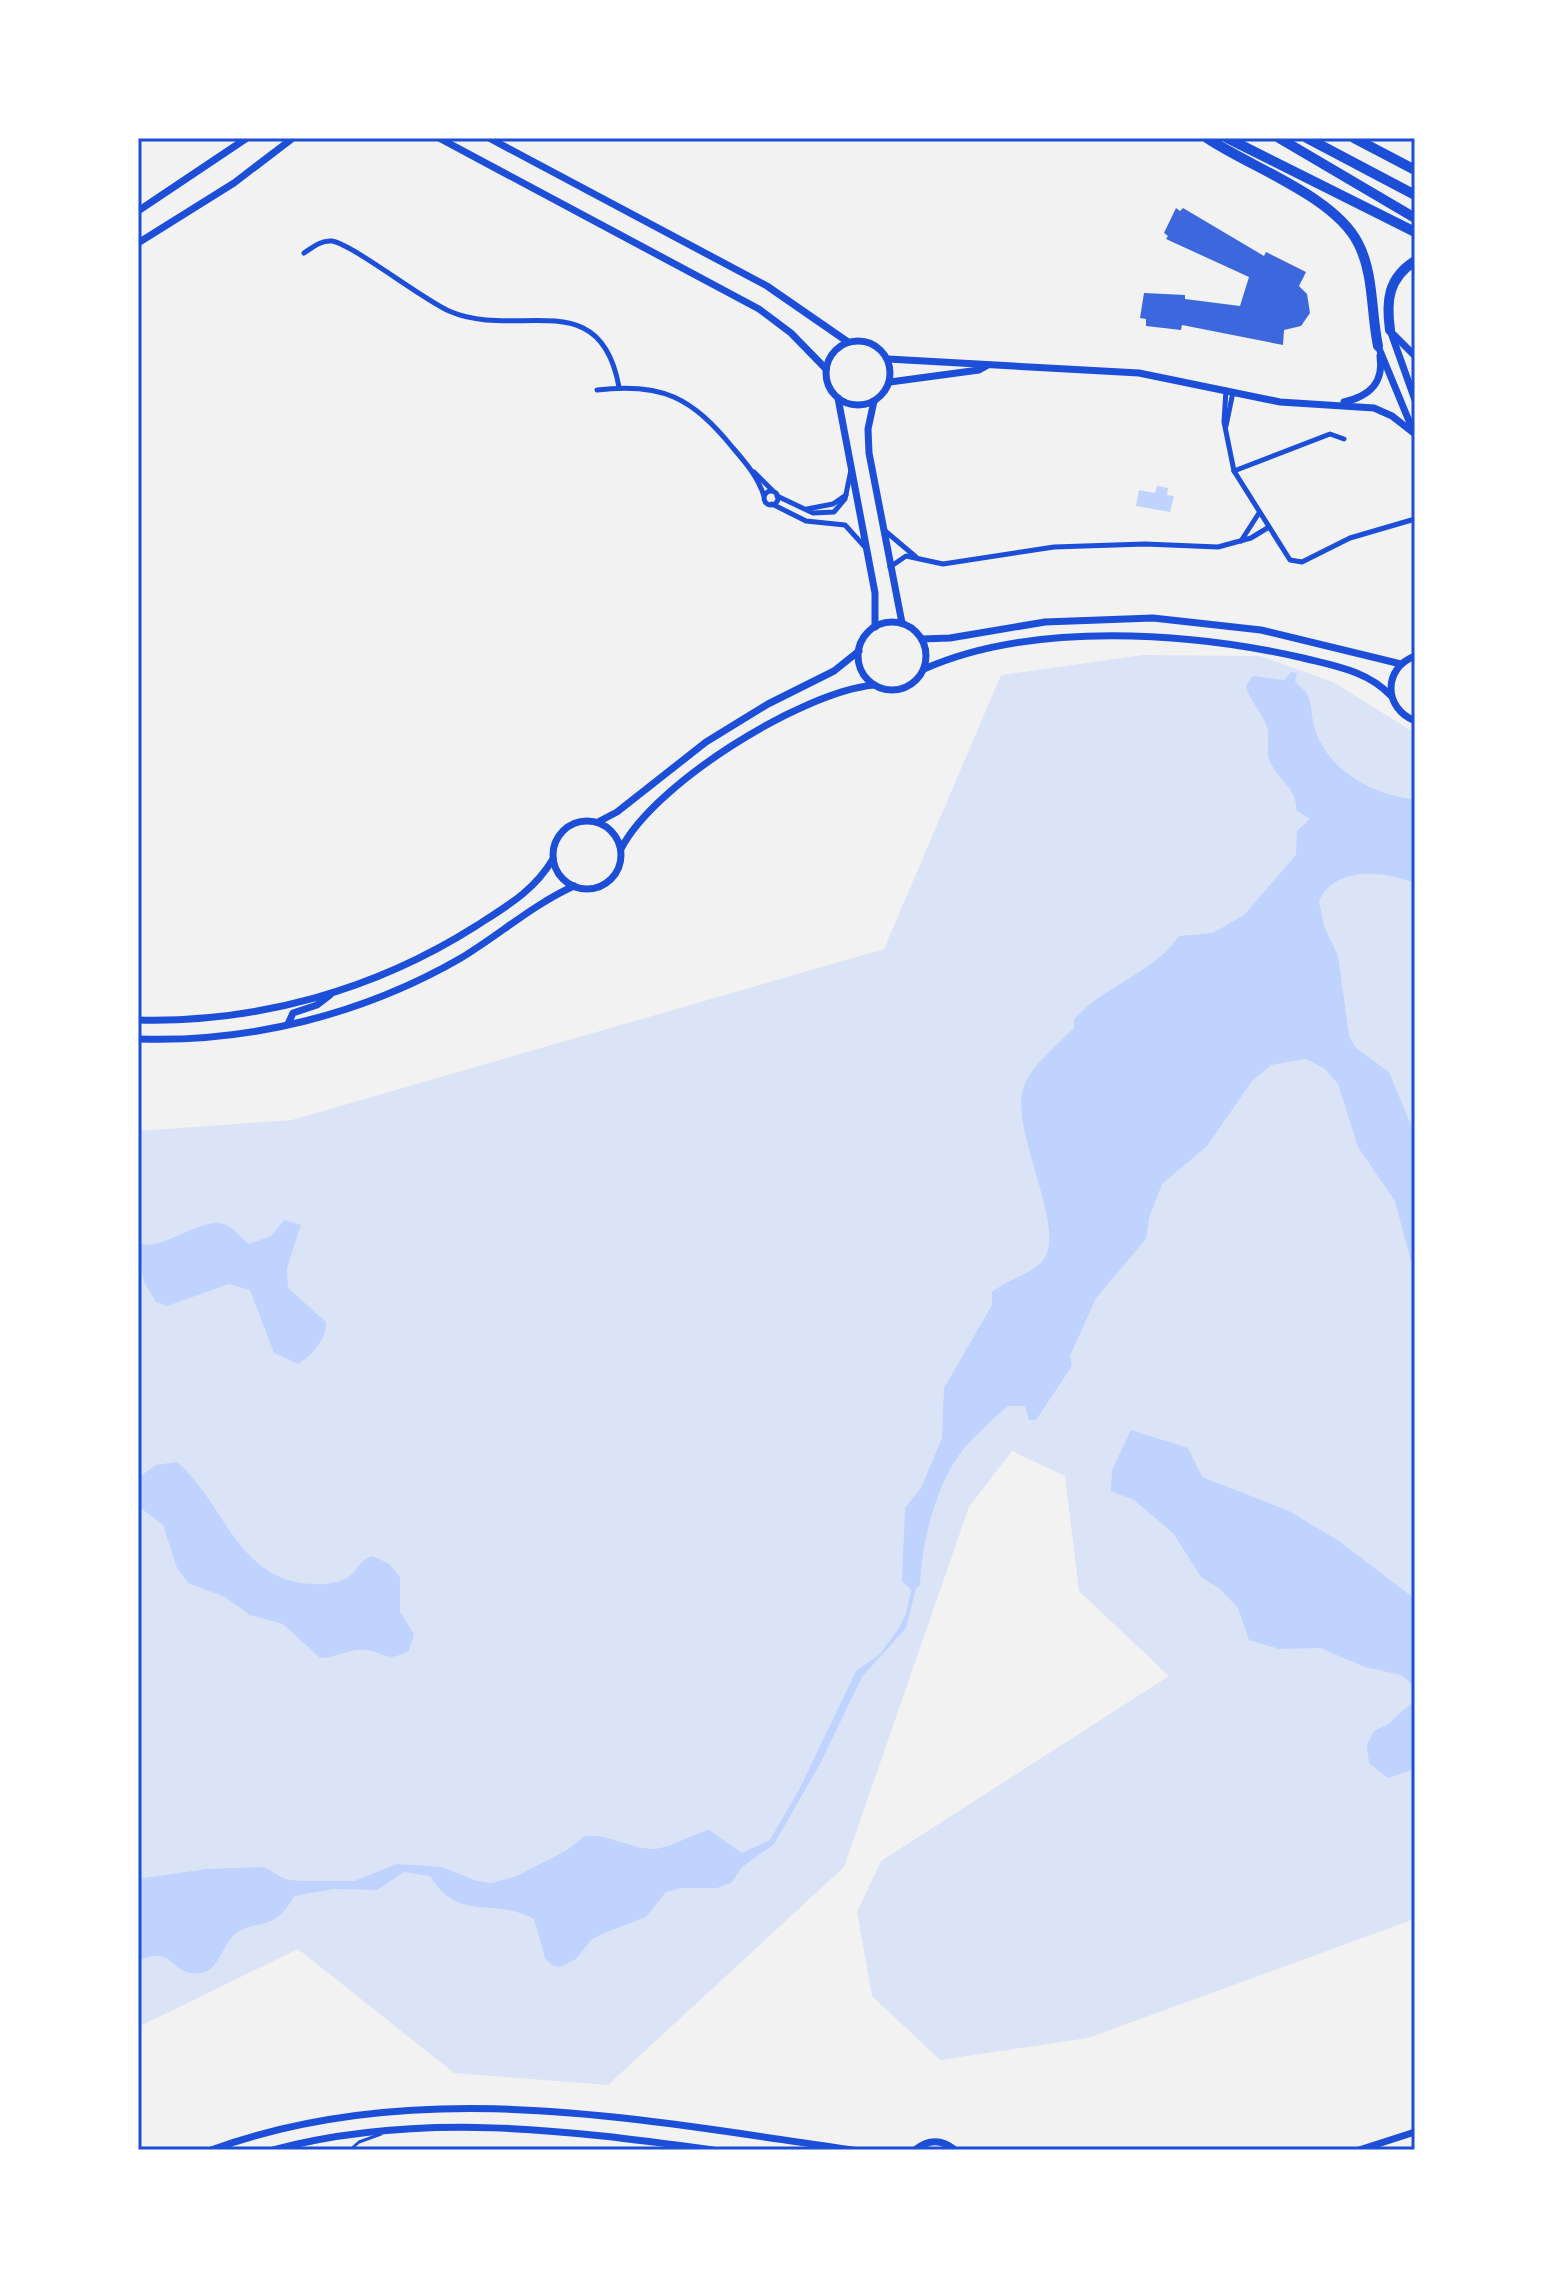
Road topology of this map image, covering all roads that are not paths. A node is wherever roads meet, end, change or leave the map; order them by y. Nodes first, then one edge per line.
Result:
1 (247, 138) edge
2 (300, 138) edge
3 (439, 138) edge
4 (489, 138) edge
5 (1207, 138) edge
6 (1227, 138) edge
7 (1279, 138) edge
8 (1307, 138) edge
9 (1354, 138) edge
10 (292, 139) edge
11 (1415, 170) edge
12 (1415, 195) edge
13 (138, 211) edge
14 (1415, 218) edge
15 (1415, 232) edge
16 (138, 243) edge
17 (304, 253) dead end
18 (1415, 261) edge
19 (1390, 330) junction
20 (848, 342) junction
21 (1378, 346) junction
22 (1415, 356) edge
23 (888, 359) junction
24 (988, 365) junction
25 (826, 369) junction
26 (890, 382) junction
27 (619, 387) junction
28 (597, 390) dead end
29 (1230, 391) junction
30 (838, 398) junction
31 (1415, 400) edge
32 (874, 401) junction
33 (1334, 405) junction
34 (1415, 435) edge
35 (1344, 439) dead end
36 (853, 465) junction
37 (752, 471) junction
38 (1234, 471) junction
39 (775, 493) junction
40 (764, 496) junction
41 (772, 504) junction
42 (1259, 512) junction
43 (1415, 519) edge
44 (1269, 527) junction
45 (883, 529) junction
46 (1240, 542) junction
47 (867, 549) junction
48 (917, 558) junction
49 (890, 567) junction
50 (902, 623) junction
51 (875, 627) junction
52 (922, 639) junction
53 (859, 651) junction
54 (1415, 656) edge
55 (1401, 664) junction
56 (924, 669) junction
57 (874, 685) junction
58 (1391, 696) junction
59 (1415, 721) edge
60 (598, 822) junction
61 (621, 849) junction
62 (553, 859) junction
63 (574, 886) junction
64 (331, 993) junction
65 (138, 1020) edge
66 (288, 1024) junction
67 (138, 1039) edge
68 (396, 2128) junction
69 (1415, 2132) edge
70 (211, 2150) edge
71 (273, 2150) edge
72 (350, 2150) edge
73 (713, 2150) edge
74 (853, 2150) edge
75 (915, 2150) edge
76 (955, 2150) edge
77 (1359, 2150) edge

1 - 13 street
2 - 10 street
3 - 25 street
4 - 20 street
5 - 21 highway
6 - 15 highway
7 - 14 highway
8 - 12 highway
9 - 11 highway
10 - 16 street
17 - 27 street
18 - 19 highway
19 - 22 street
19 - 31 street
20 - 23 street
20 - 25 street
21 - 33 street
21 - 34 street
23 - 24 street
23 - 26 street
24 - 26 street
24 - 29 street
25 - 30 street
26 - 32 street
27 - 28 street
27 - 37 street
29 - 33 street
29 - 38 street
30 - 32 street
30 - 36 street
32 - 45 street
33 - 34 street
35 - 38 street
36 - 39 street
36 - 47 street
37 - 39 street
37 - 40 street
38 - 42 street
39 - 40 street
39 - 41 street
40 - 41 street
41 - 47 street
42 - 44 street
42 - 46 street
43 - 44 street
44 - 46 street
45 - 48 street
45 - 49 street
46 - 48 street
47 - 51 street
48 - 49 street
49 - 50 street
50 - 51 street
50 - 52 street
51 - 53 street
52 - 55 street
52 - 56 street
53 - 57 street
53 - 60 street
54 - 55 street
55 - 58 street
56 - 57 street
56 - 58 street
57 - 61 street
58 - 59 street
60 - 61 street
60 - 62 street
61 - 63 street
62 - 63 street
62 - 64 street
63 - 66 street
64 - 65 street
64 - 66 street
66 - 67 street
68 - 71 street
68 - 72 lane
68 - 73 street
69 - 77 street
70 - 74 street
75 - 76 street

